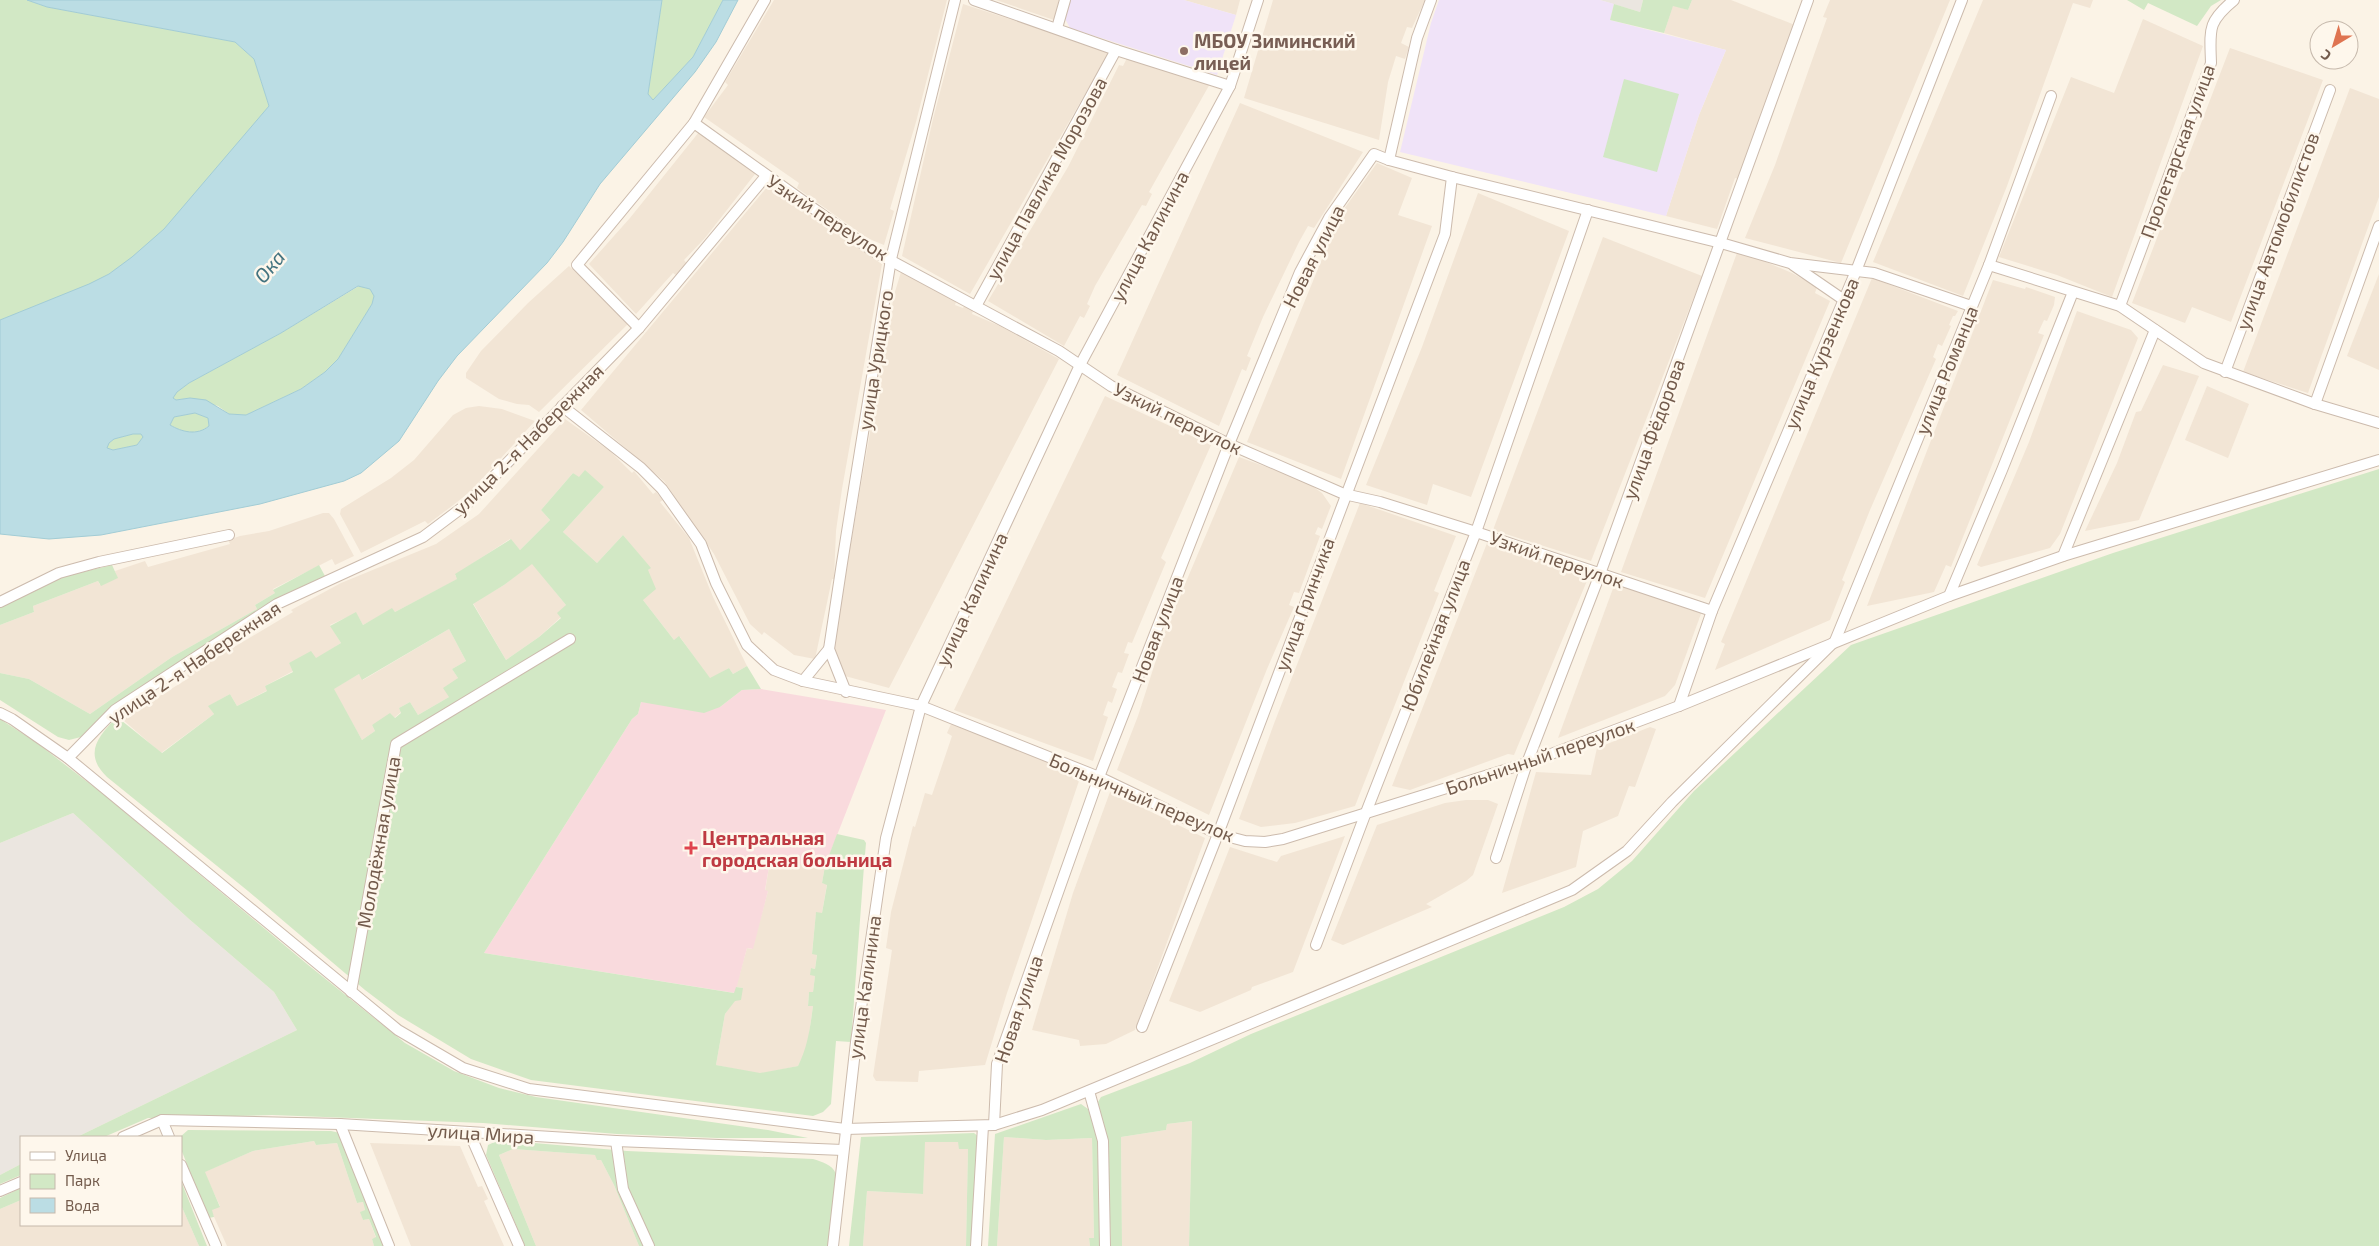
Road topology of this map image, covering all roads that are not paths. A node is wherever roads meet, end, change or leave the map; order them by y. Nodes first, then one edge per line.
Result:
1 (764, 0) edge
2 (955, 0) edge
3 (974, 0) edge
4 (1065, 0) edge
5 (1258, 0) edge
6 (1431, 0) edge
7 (1808, 0) edge
8 (1962, 0) edge
9 (2234, 0) edge
10 (1057, 28) junction
11 (1116, 50) junction
12 (1230, 86) junction
13 (2330, 90) dead end
14 (2051, 96) dead end
15 (694, 123) junction
16 (1389, 160) junction
17 (766, 176) junction
18 (1452, 177) junction
19 (1588, 210) junction
20 (2379, 226) edge
21 (1721, 242) junction
22 (891, 259) junction
23 (1790, 263) junction
24 (1989, 265) junction
25 (1856, 271) junction
26 (2073, 292) junction
27 (1844, 300) junction
28 (976, 306) junction
29 (1972, 306) junction
30 (2120, 306) junction
31 (639, 328) junction
32 (2155, 330) junction
33 (1080, 365) junction
34 (2225, 372) junction
35 (2315, 404) junction
36 (562, 406) junction
37 (2379, 423) edge
38 (1229, 444) junction
39 (2379, 460) edge
40 (1344, 494) junction
41 (1476, 532) junction
42 (229, 535) dead end
43 (2063, 556) junction
44 (1600, 574) junction
45 (1949, 596) junction
46 (0, 602) edge
47 (1712, 611) junction
48 (570, 639) dead end
49 (1835, 641) junction
50 (829, 649) junction
51 (803, 681) junction
52 (846, 692) junction
53 (921, 706) junction
54 (1679, 706) junction
55 (0, 713) edge
56 (68, 758) junction
57 (1527, 763) junction
58 (1099, 777) junction
59 (1365, 815) junction
60 (1218, 834) junction
61 (1496, 858) dead end
62 (1316, 945) dead end
63 (351, 992) junction
64 (1142, 1027) dead end
65 (1088, 1091) junction
66 (162, 1120) junction
67 (340, 1124) junction
68 (988, 1126) junction
69 (845, 1129) junction
70 (469, 1132) junction
71 (125, 1136) edge
72 (169, 1136) edge
73 (616, 1141) junction
74 (843, 1150) junction
75 (182, 1167) edge
76 (20, 1182) edge
77 (0, 1191) edge
78 (216, 1246) edge
79 (389, 1246) edge
80 (519, 1246) edge
81 (649, 1246) edge
82 (833, 1246) edge
83 (976, 1246) edge
84 (1105, 1246) edge

1 - 15 street
2 - 22 street, улица Урицкого
3 - 10 street
4 - 10 street
5 - 12 street, улица Калинина
6 - 16 street
7 - 21 street, улица Фёдорова
8 - 25 street, улица Курзенкова
9 - 30 street, Пролетарская улица
10 - 11 street
11 - 12 street
11 - 28 street, улица Павлика Морозова
12 - 33 street, улица Калинина
13 - 34 street, улица Автомобилистов
14 - 24 street, улица Романца
15 - 17 street, Узкий переулок
15 - 31 street
16 - 18 street
16 - 38 street, Новая улица
17 - 22 street, Узкий переулок
17 - 31 street, улица 2-я Набережная
18 - 19 street
18 - 40 street, улица Гринчика
19 - 21 street
19 - 41 street, Юбилейная улица
20 - 35 street
21 - 23 street
21 - 44 street, улица Фёдорова
22 - 28 street, Узкий переулок
22 - 50 street, улица Урицкого
23 - 25 street
23 - 27 street
24 - 26 street
24 - 29 street, улица Романца
25 - 27 street, улица Курзенкова
25 - 29 street
26 - 30 street
26 - 45 street
27 - 47 street, улица Курзенкова
28 - 33 street, Узкий переулок
29 - 49 street, улица Романца
30 - 32 street
31 - 36 street, улица 2-я Набережная
32 - 34 street
32 - 43 street
33 - 38 street, Узкий переулок
33 - 53 street, улица Калинина
34 - 35 street
35 - 37 street
36 - 51 street, Больничный переулок
36 - 56 street, улица 2-я Набережная
38 - 40 street, Узкий переулок
38 - 58 street, Новая улица
39 - 43 street, Больничный переулок
40 - 41 street, Узкий переулок
40 - 60 street, улица Гринчика
41 - 44 street, Узкий переулок
41 - 59 street, Юбилейная улица
42 - 46 street
43 - 45 street, Больничный переулок
44 - 47 street, Узкий переулок
44 - 57 street, улица Фёдорова
45 - 49 street, Больничный переулок
47 - 54 street, улица Курзенкова
48 - 63 street, Молодёжная улица
49 - 54 street, Больничный переулок
49 - 65 street
50 - 51 street
50 - 52 street
51 - 52 street, Больничный переулок
52 - 53 street, Больничный переулок
53 - 58 street, Больничный переулок
53 - 69 street, улица Калинина
54 - 57 street, Больничный переулок
55 - 56 street
56 - 63 street
57 - 59 street, Больничный переулок
57 - 61 street, улица Фёдорова
58 - 60 street, Больничный переулок
58 - 68 street, Новая улица
59 - 60 street, Больничный переулок
59 - 62 street, Юбилейная улица
60 - 64 street, улица Гринчика
63 - 69 street
65 - 68 street
65 - 84 street
66 - 67 street, улица Мира
66 - 71 street, улица Мира
66 - 72 street
67 - 70 street, улица Мира
67 - 79 street
68 - 69 street
68 - 83 street, Новая улица
69 - 74 street, улица Калинина
70 - 73 street, улица Мира
70 - 80 street
73 - 74 street, улица Мира
73 - 81 street
74 - 82 street, улица Калинина
75 - 78 street
76 - 77 street

